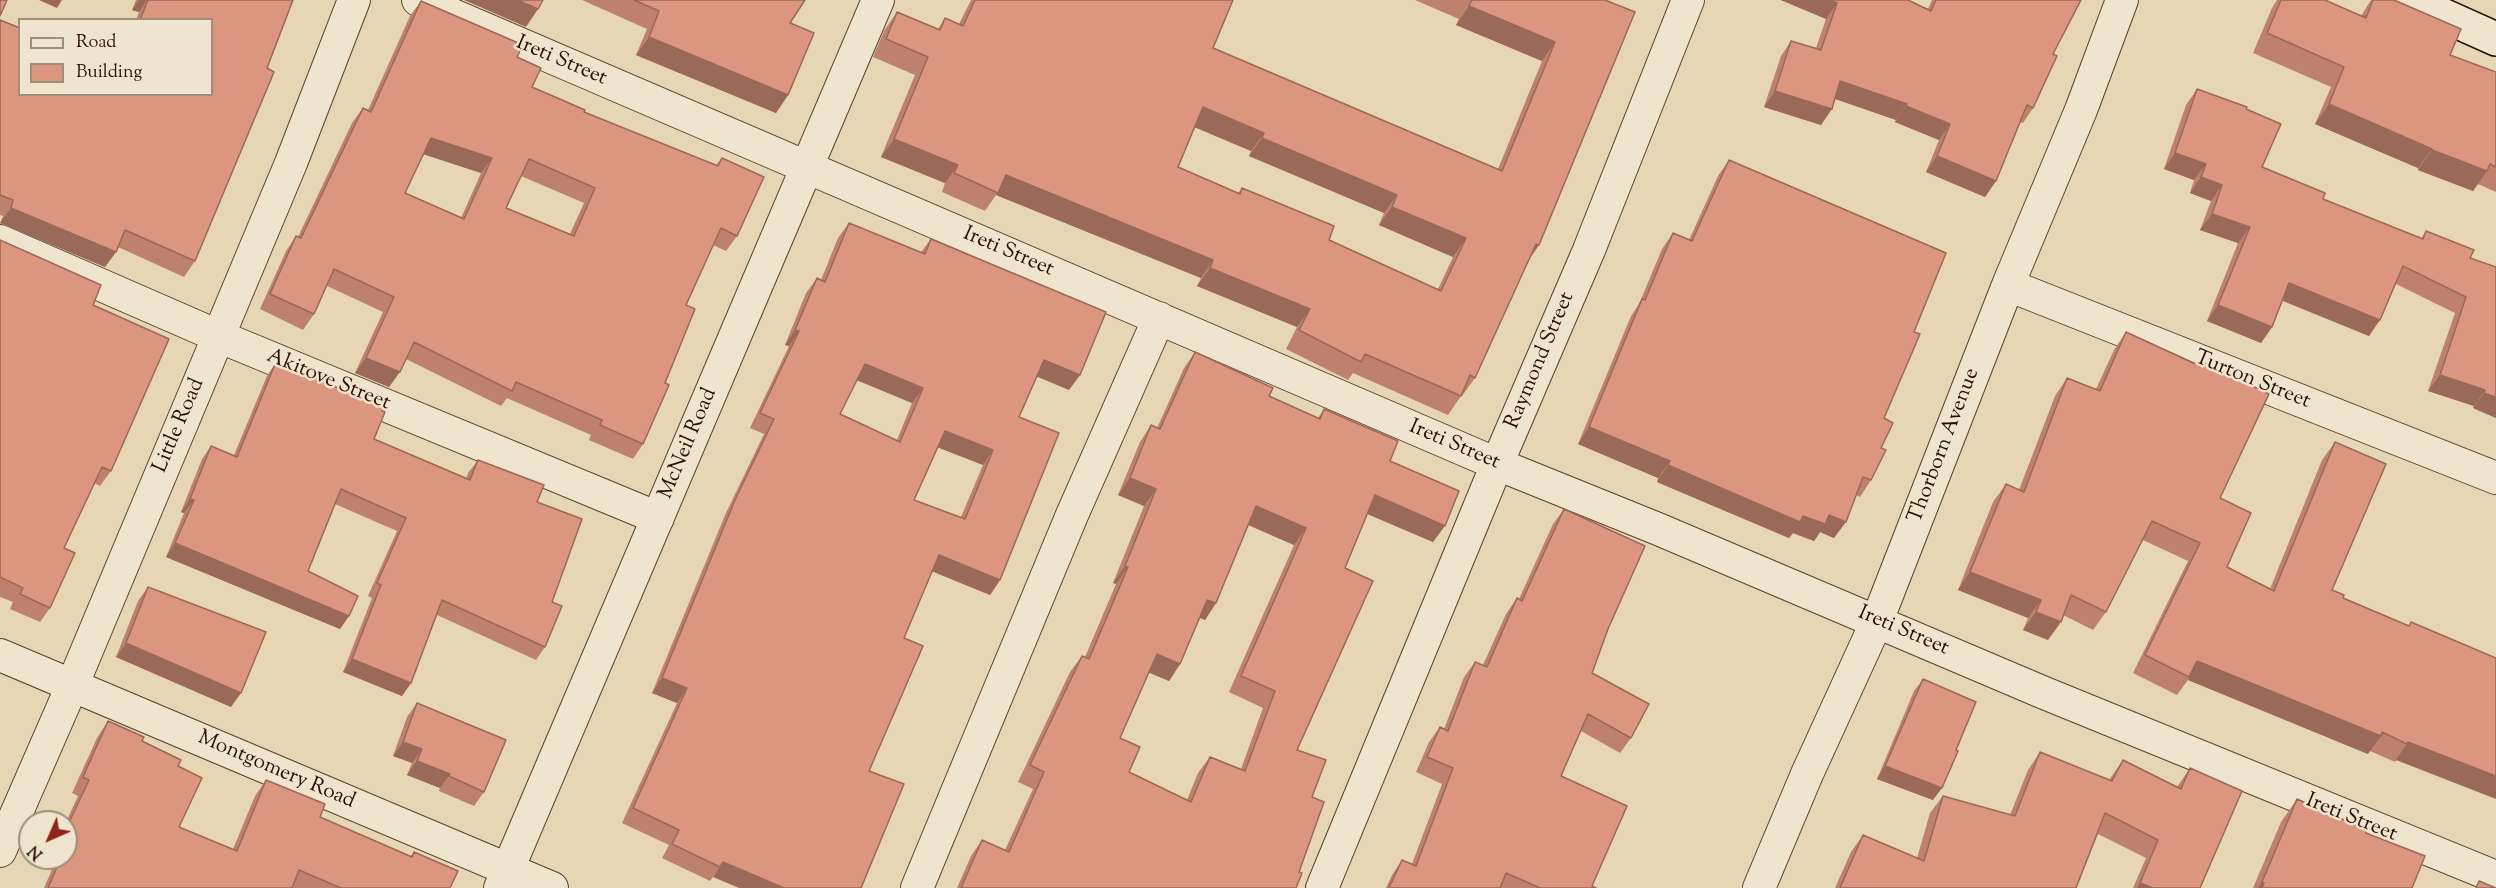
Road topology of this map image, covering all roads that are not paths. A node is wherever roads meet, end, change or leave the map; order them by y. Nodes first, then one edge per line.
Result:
1 (354, 0) edge
2 (418, 0) edge
3 (878, 0) edge
4 (1688, 0) edge
5 (2122, 0) edge
6 (2409, 0) edge
7 (2496, 39) edge
8 (806, 168) junction
9 (0, 241) edge
10 (2008, 285) junction
11 (1159, 318) junction
12 (218, 336) junction
13 (1497, 464) junction
14 (2496, 478) edge
15 (658, 518) junction
16 (1877, 621) junction
17 (0, 655) edge
18 (72, 686) junction
19 (0, 851) edge
20 (2496, 877) edge
21 (504, 879) edge
22 (552, 888) edge
23 (916, 888) edge
24 (1322, 888) edge
25 (1759, 888) edge

1 - 12 street, Little Road
2 - 8 street, Ireti Street
3 - 8 street, McNeil Road
4 - 13 street, Raymond Street
5 - 10 street, Thorborn Avenue
6 - 7 street
8 - 11 street, Ireti Street
8 - 15 street, McNeil Road
9 - 12 street, Akitove Street
10 - 14 street, Turton Street
10 - 16 street, Thorborn Avenue
11 - 13 street, Ireti Street
11 - 23 street
12 - 15 street, Akitove Street
12 - 18 street, Little Road
13 - 16 street, Ireti Street
13 - 24 street, Raymond Street
15 - 21 street, McNeil Road
16 - 20 street, Ireti Street
16 - 25 street, Thorborn Avenue
17 - 18 street, Montgomery Road
18 - 19 street, Little Road
18 - 21 street, Montgomery Road
21 - 22 street, Montgomery Road

